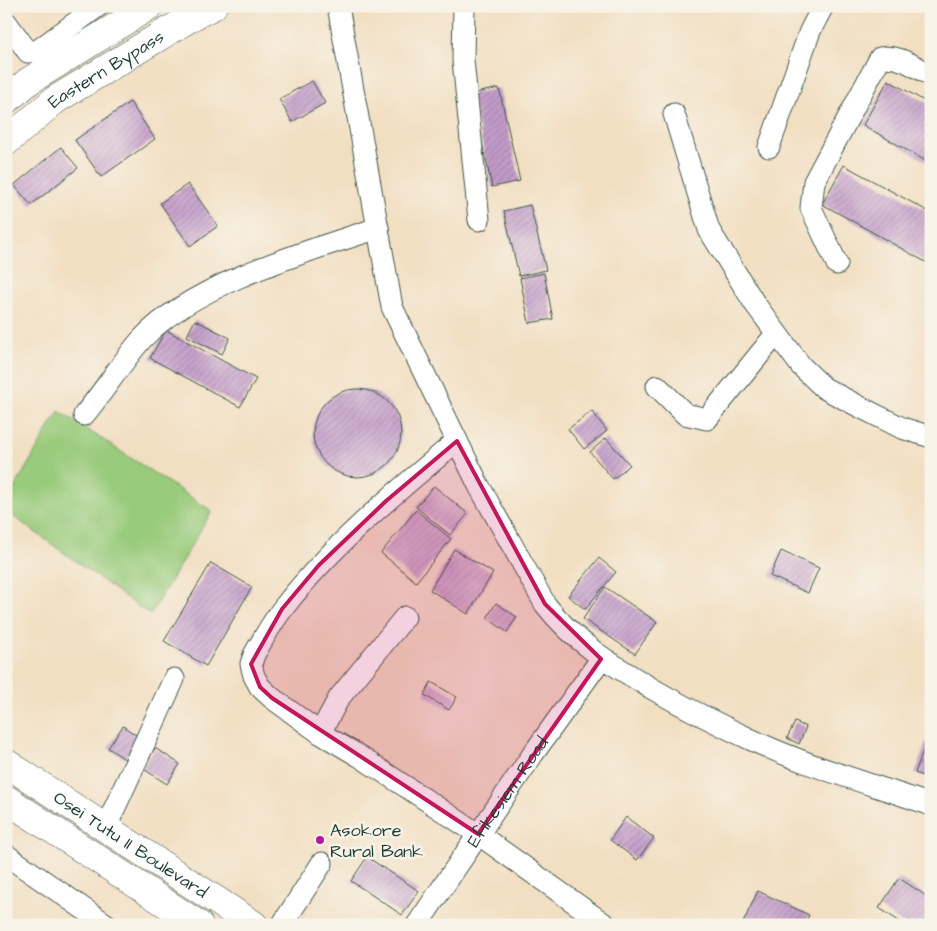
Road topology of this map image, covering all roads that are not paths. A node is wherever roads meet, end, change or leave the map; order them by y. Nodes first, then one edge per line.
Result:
1 (98, 6) edge
2 (149, 6) edge
3 (213, 6) edge
4 (338, 6) edge
5 (464, 6) edge
6 (823, 6) edge
7 (6, 22) edge
8 (931, 75) edge
9 (6, 100) edge
10 (674, 114) dead end
11 (6, 142) edge
12 (769, 146) dead end
13 (479, 220) dead end
14 (378, 228) junction
15 (837, 264) dead end
16 (776, 334) junction
17 (657, 386) dead end
18 (84, 415) dead end
19 (931, 437) edge
20 (457, 441) junction
21 (405, 617) dead end
22 (601, 659) junction
23 (174, 679) dead end
24 (320, 733) junction
25 (6, 764) edge
26 (6, 799) edge
27 (931, 805) edge
28 (105, 829) junction
29 (478, 834) junction
30 (6, 855) edge
31 (322, 863) dead end
32 (106, 925) edge
33 (199, 925) edge
34 (254, 925) edge
35 (282, 925) edge
36 (417, 925) edge
37 (606, 925) edge

1 - 7 street
2 - 9 highway, Eastern Bypass
3 - 11 highway, Eastern Bypass
4 - 14 street
5 - 13 street
6 - 12 street
8 - 15 street
10 - 16 street
14 - 18 street
14 - 20 street
16 - 17 street
16 - 19 street
20 - 22 street
20 - 24 street
21 - 24 street
22 - 27 street
22 - 29 street, Efikesiem Road
23 - 28 street
24 - 29 street
25 - 28 highway, Osei Tutu II Boulevard
26 - 33 highway, Osei Tutu II Boulevard
28 - 34 highway, Osei Tutu II Boulevard
29 - 36 street, Efikesiem Road
29 - 37 street
30 - 32 street
31 - 35 street

